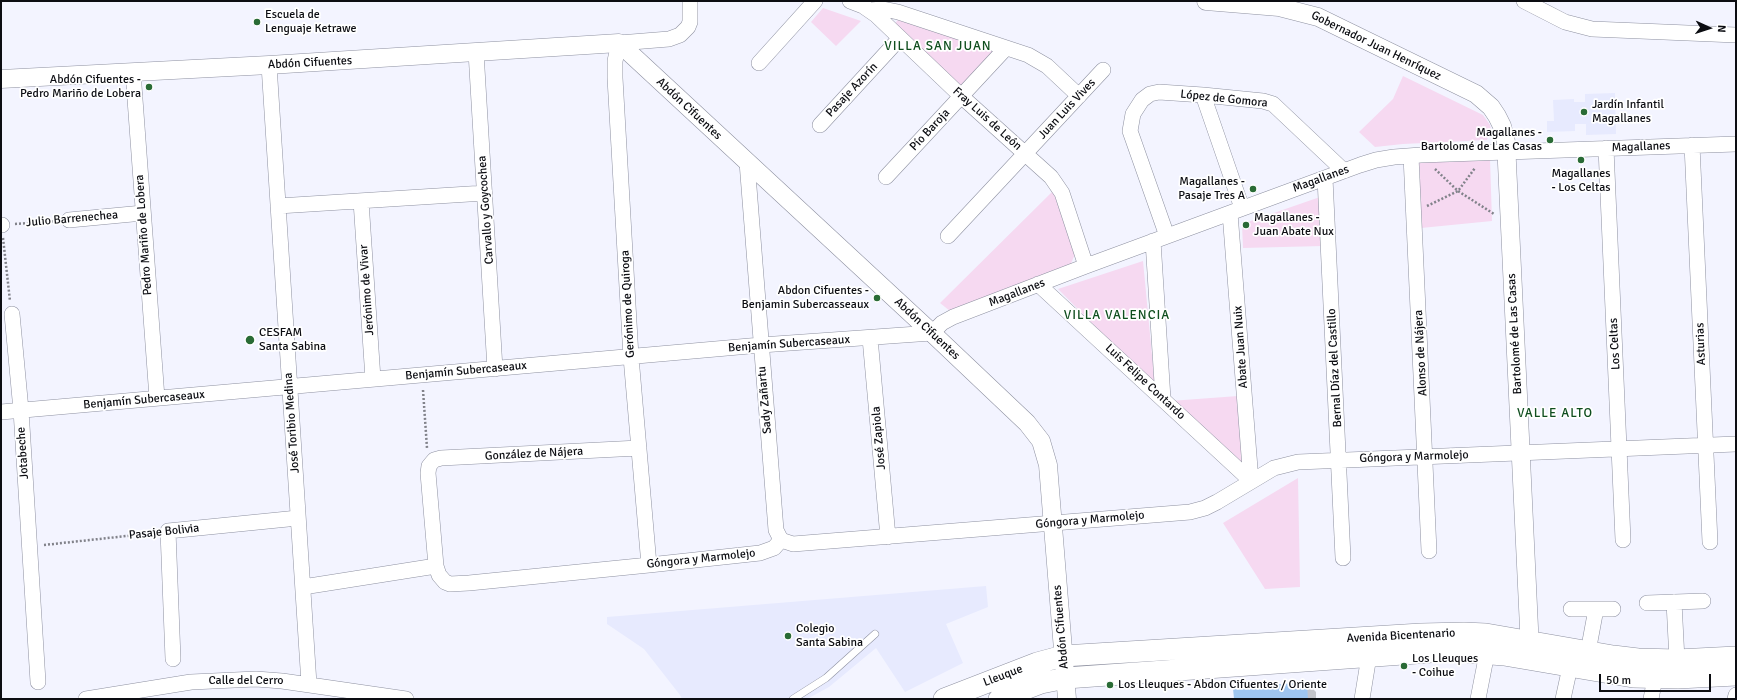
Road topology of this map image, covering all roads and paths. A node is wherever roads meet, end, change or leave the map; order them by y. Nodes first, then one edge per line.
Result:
1 (690, 1) edge
2 (815, 1) edge
3 (850, 1) edge
4 (1206, 1) edge
5 (1524, 1) edge
6 (870, 10) junction
7 (1736, 36) edge
8 (900, 38) junction
9 (619, 43) junction
10 (1006, 48) junction
11 (476, 52) junction
12 (759, 63) dead end
13 (269, 65) junction
14 (1103, 70) dead end
15 (133, 72) junction
16 (1, 79) edge
17 (1203, 95) junction
18 (962, 96) junction
19 (1079, 96) junction
20 (820, 125) dead end
21 (1736, 144) edge
22 (1692, 145) junction
23 (1606, 148) junction
24 (1506, 152) junction
25 (1486, 153) junction
26 (1025, 154) junction
27 (1416, 155) junction
28 (747, 162) junction
29 (1344, 171) junction
30 (886, 177) dead end
31 (1325, 178) junction
32 (1458, 191) junction
33 (484, 193) junction
34 (361, 201) junction
35 (278, 206) junction
36 (1236, 211) junction
37 (1414, 212) junction
38 (143, 213) junction
39 (69, 220) joint
40 (1510, 223) junction
41 (1, 225) edge
42 (948, 236) dead end
43 (1167, 236) junction
44 (1153, 241) junction
45 (1086, 266) junction
46 (1038, 284) junction
47 (12, 314) joint
48 (932, 333) junction
49 (870, 338) junction
50 (761, 345) junction
51 (631, 357) junction
52 (495, 368) junction
53 (422, 375) junction
54 (373, 379) junction
55 (290, 387) junction
56 (156, 398) junction
57 (1163, 399) junction
58 (21, 410) junction
59 (1, 412) edge
60 (1736, 444) edge
61 (1705, 446) junction
62 (639, 448) junction
63 (1619, 449) junction
64 (1521, 453) junction
65 (1425, 457) junction
66 (1340, 460) junction
67 (431, 463) junction
68 (1251, 481) junction
69 (298, 518) junction
70 (1053, 523) junction
71 (168, 531) junction
72 (888, 537) junction
73 (781, 540) junction
74 (1623, 540) dead end
75 (1710, 542) dead end
76 (29, 547) junction
77 (1429, 551) dead end
78 (1343, 558) dead end
79 (649, 565) junction
80 (439, 572) junction
81 (303, 587) junction
82 (1703, 601) dead end
83 (1674, 602) junction
84 (1647, 603) dead end
85 (1571, 609) dead end
86 (1596, 609) junction
87 (1613, 609) dead end
88 (875, 634) dead end
89 (1369, 646) junction
90 (1529, 650) junction
91 (1588, 652) junction
92 (1487, 653) junction
93 (1063, 656) junction
94 (1736, 657) edge
95 (173, 659) dead end
96 (1677, 660) junction
97 (1570, 667) junction
98 (1736, 675) edge
99 (1066, 678) junction
100 (1655, 678) junction
101 (38, 682) dead end
102 (309, 684) junction
103 (1736, 696) edge
104 (86, 699) edge
105 (406, 699) edge
106 (793, 699) edge
107 (944, 699) edge
108 (999, 699) edge
109 (1067, 699) edge
110 (1362, 699) edge
111 (1478, 699) edge
112 (1564, 699) edge
113 (1651, 699) edge
114 (1735, 699) edge

1 - 9 street, Abdón Cifuentes
2 - 12 street
3 - 6 street, Fray Luis de León
4 - 24 street, Gobernador Juan Henríquez
5 - 7 street
6 - 8 street, Fray Luis de León
6 - 10 street
8 - 18 street, Fray Luis de León
8 - 20 street, Pasaje Azorín
9 - 11 street, Abdón Cifuentes
9 - 28 street, Abdón Cifuentes
9 - 51 street, Gerónimo de Quiroga
10 - 18 street, Pío Baroja
10 - 19 street
11 - 13 street, Abdón Cifuentes
11 - 33 street, Carvallo y Goycochea
13 - 15 street, Abdón Cifuentes
13 - 35 street, José Toribio Medina
14 - 19 street, Juan Luis Vives
15 - 16 street, Abdón Cifuentes
15 - 38 street, Pedro Mariño de Lobera
17 - 29 street, López de Gomora
17 - 36 street, Abate Juan Nuix
17 - 43 street, López de Gomora
18 - 26 street, Fray Luis de León
18 - 30 street, Pío Baroja
19 - 26 street, Juan Luis Vives
21 - 22 street, Magallanes
22 - 23 street, Magallanes
22 - 61 street, Asturias
23 - 24 street, Magallanes
23 - 63 street, Los Celtas
24 - 25 street, Magallanes
24 - 40 street, Bartolomé de Las Casas
25 - 27 street, Magallanes
25 - 32 path
26 - 42 street, Juan Luis Vives
26 - 45 street, Fray Luis de León
27 - 29 street, Magallanes
27 - 32 path
27 - 37 street, Alonso de Nájera
28 - 48 street, Abdón Cifuentes
28 - 50 street, Sady Zañartu
29 - 31 street, Magallanes
31 - 36 street, Magallanes
31 - 66 street, Bernal Díaz del Castillo
32 - 37 path
32 - 40 path
33 - 34 street
33 - 52 street, Carvallo y Goycochea
34 - 35 street
34 - 54 street, Jerónimo de Vivar
35 - 55 street, José Toribio Medina
36 - 43 street, Magallanes
36 - 68 street, Abate Juan Nuix
37 - 65 street, Alonso de Nájera
38 - 39 street, Julio Barrenechea
38 - 56 street, Pedro Mariño de Lobera
39 - 41 path, Julio Barrenechea
40 - 64 street, Bartolomé de Las Casas
41 - 47 path
43 - 44 street, Magallanes
44 - 45 street, Magallanes
44 - 57 street
45 - 46 street, Magallanes
46 - 48 street, Magallanes
46 - 57 street, Luis Felipe Contardo
47 - 58 street, Jotabeche
48 - 49 street, Benjamín Subercaseaux
48 - 70 street, Abdón Cifuentes
49 - 50 street, Benjamín Subercaseaux
49 - 72 street, José Zapiola
50 - 51 street, Benjamín Subercaseaux
50 - 73 street, Sady Zañartu
51 - 52 street, Benjamín Subercaseaux
51 - 62 street, Gerónimo de Quiroga
52 - 53 street, Benjamín Subercaseaux
53 - 54 street, Benjamín Subercaseaux
53 - 67 path
54 - 55 street, Benjamín Subercaseaux
55 - 56 street, Benjamín Subercaseaux
55 - 69 street, José Toribio Medina
56 - 58 street, Benjamín Subercaseaux
57 - 68 street, Luis Felipe Contardo
58 - 59 street, Benjamín Subercaseaux
58 - 76 street, Jotabeche
60 - 61 street, Góngora y Marmolejo
61 - 63 street, Góngora y Marmolejo
61 - 75 street, Asturias
62 - 67 street, González de Nájera
62 - 79 street, Gerónimo de Quiroga
63 - 64 street, Góngora y Marmolejo
63 - 74 street, Los Celtas
64 - 65 street, Góngora y Marmolejo
64 - 90 street, Bartolomé de Las Casas
65 - 66 street, Góngora y Marmolejo
65 - 77 street, Alonso de Nájera
66 - 68 street, Góngora y Marmolejo
66 - 78 street, Bernal Díaz del Castillo
67 - 80 street
68 - 70 street, Góngora y Marmolejo
69 - 71 street, Pasaje Bolivia
69 - 81 street, José Toribio Medina
70 - 72 street, Góngora y Marmolejo
70 - 93 street, Abdón Cifuentes
71 - 76 path, Pasaje Bolivia
71 - 95 street
72 - 73 street, Góngora y Marmolejo
73 - 79 street, Góngora y Marmolejo
76 - 101 street, Jotabeche
79 - 80 street, Góngora y Marmolejo
80 - 81 street
81 - 102 street, José Toribio Medina
82 - 83 street
83 - 84 street
83 - 96 street
85 - 86 street
86 - 87 street
86 - 91 street
88 - 106 lane
89 - 90 main road, Avenida Bicentenario
89 - 92 main road, Avenida Bicentenario
89 - 93 main road, Avenida Bicentenario
89 - 99 main road, Avenida Bicentenario
89 - 110 street
90 - 91 main road, Avenida Bicentenario
90 - 92 main road, Avenida Bicentenario
90 - 97 main road, Avenida Bicentenario
91 - 96 main road, Avenida Bicentenario
92 - 111 street
93 - 99 street, Abdón Cifuentes
93 - 107 main road, Lleuque
94 - 96 main road, Avenida Bicentenario
97 - 100 main road, Avenida Bicentenario
97 - 112 street
98 - 100 main road, Avenida Bicentenario
99 - 108 main road, Lleuque
99 - 109 street, Abdón Cifuentes
100 - 113 street
102 - 104 street, Calle del Cerro
102 - 105 street, Calle del Cerro
103 - 114 street

